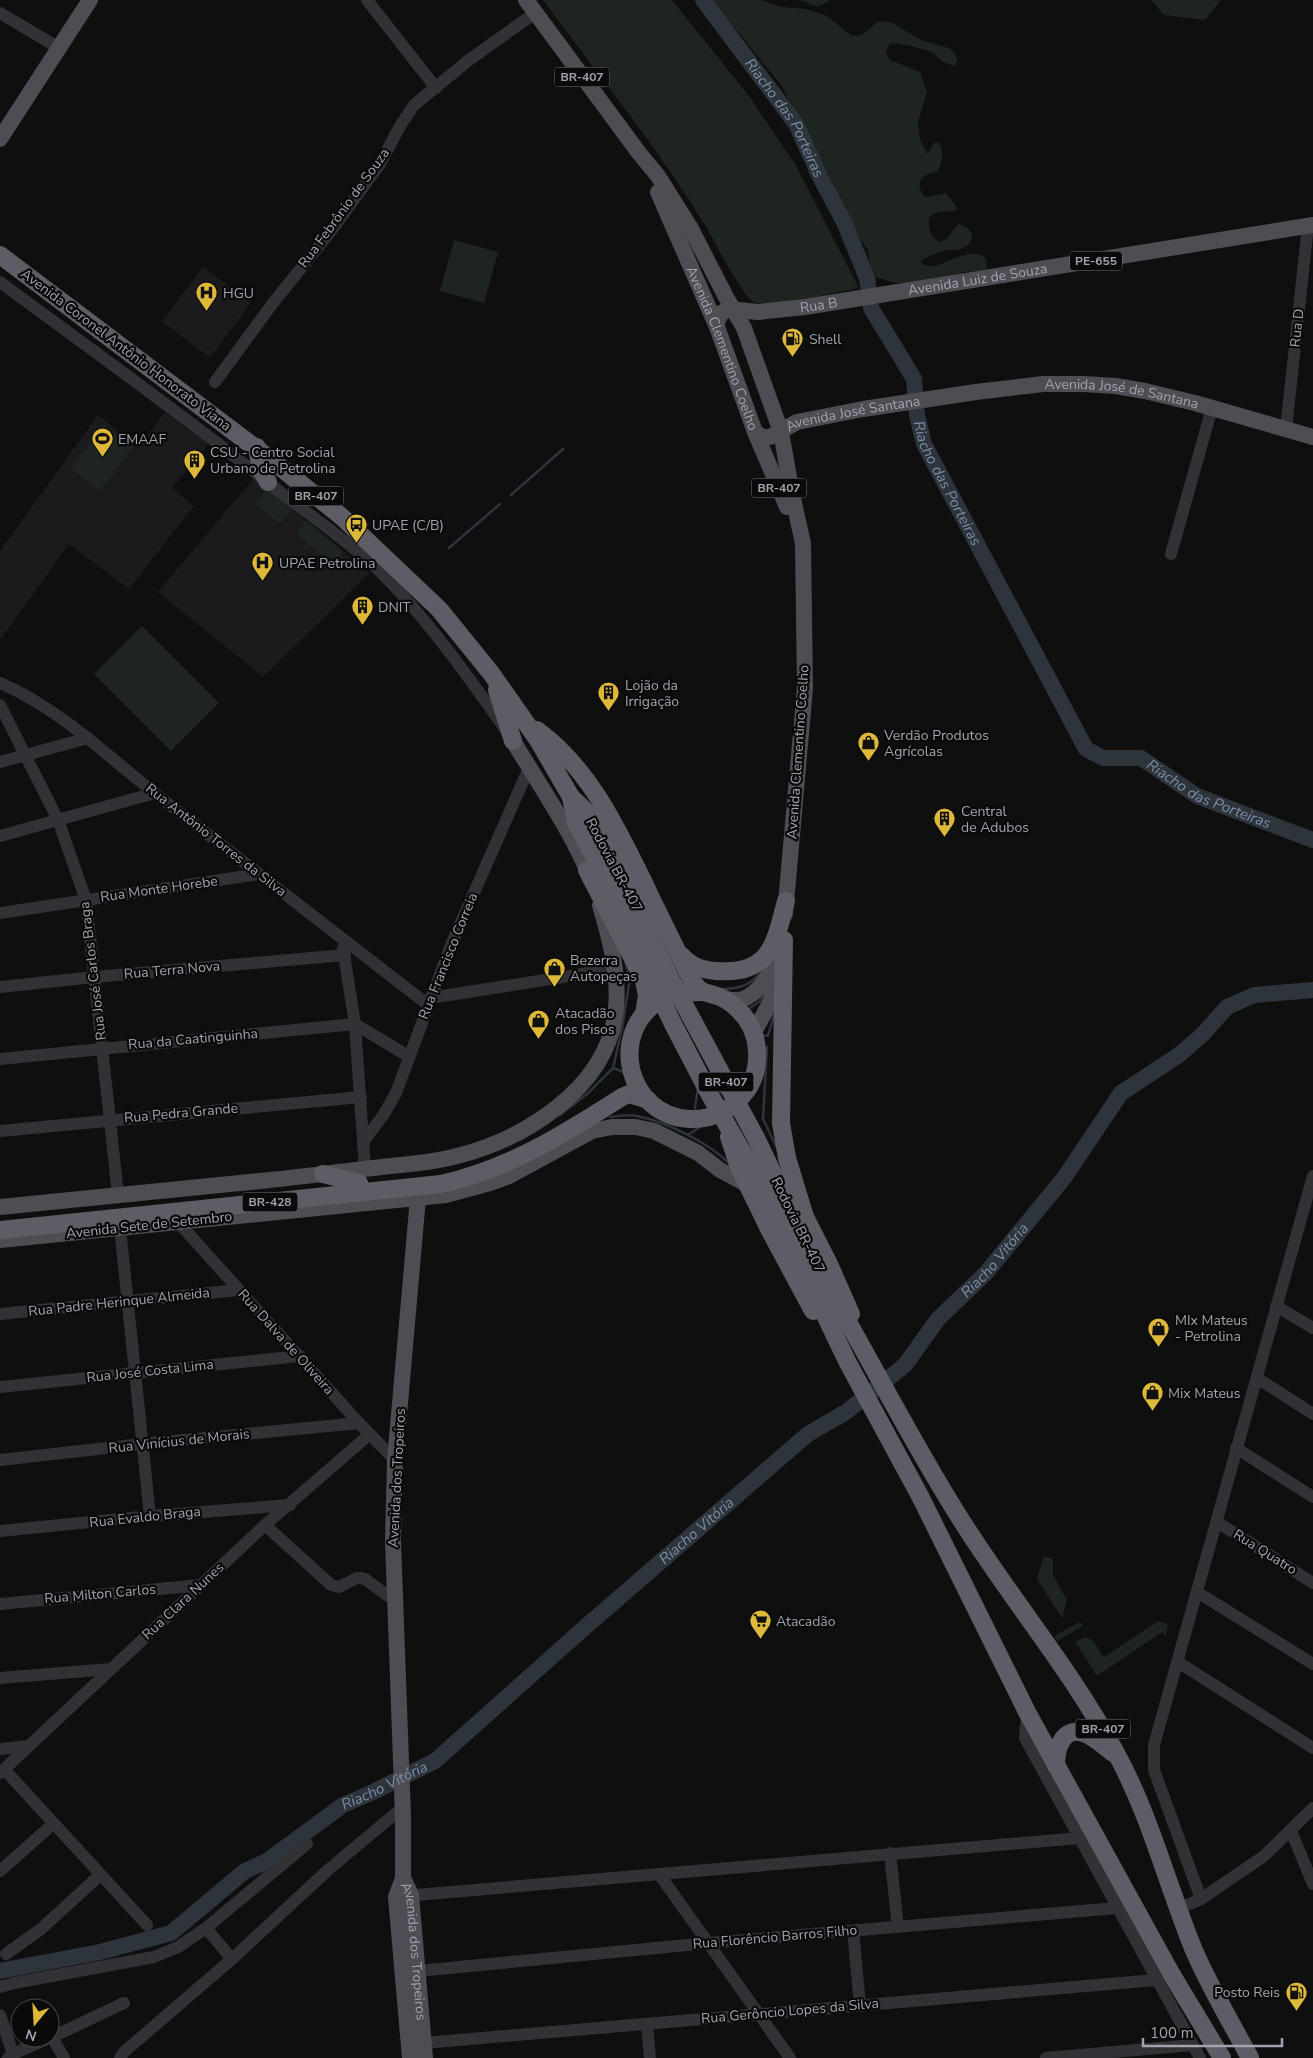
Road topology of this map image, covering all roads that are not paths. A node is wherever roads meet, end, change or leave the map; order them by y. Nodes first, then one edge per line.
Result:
1 (90, 0) edge
2 (367, 0) edge
3 (530, 6) edge
4 (0, 13) edge
5 (59, 48) junction
6 (436, 88) junction
7 (3, 129) edge
8 (639, 154) junction
9 (1311, 225) edge
10 (0, 255) edge
11 (0, 282) edge
12 (878, 295) joint
13 (732, 309) junction
14 (717, 327) junction
15 (215, 382) dead end
16 (927, 400) joint
17 (1212, 408) junction
18 (1286, 429) junction
19 (755, 432) junction
20 (781, 432) junction
21 (1313, 436) edge
22 (257, 447) junction
23 (268, 482) junction
24 (803, 543) junction
25 (1171, 554) dead end
26 (491, 673) junction
27 (0, 682) edge
28 (0, 704) edge
29 (527, 723) junction
30 (88, 738) junction
31 (513, 740) junction
32 (26, 756) junction
33 (0, 762) edge
34 (529, 768) junction
35 (155, 793) junction
36 (571, 797) joint
37 (58, 820) junction
38 (0, 836) edge
39 (597, 858) junction
40 (259, 874) junction
41 (86, 900) junction
42 (786, 901) junction
43 (0, 913) edge
44 (341, 938) junction
45 (784, 940) junction
46 (678, 951) junction
47 (345, 955) junction
48 (614, 969) junction
49 (94, 977) junction
50 (0, 987) edge
51 (700, 992) junction
52 (720, 997) junction
53 (429, 1001) junction
54 (644, 1014) junction
55 (356, 1024) junction
56 (753, 1034) junction
57 (102, 1048) junction
58 (408, 1056) junction
59 (0, 1059) edge
60 (632, 1076) junction
61 (746, 1092) junction
62 (362, 1097) junction
63 (648, 1100) junction
64 (109, 1119) junction
65 (700, 1120) junction
66 (0, 1131) edge
67 (364, 1141) junction
68 (487, 1172) junction
69 (323, 1174) joint
70 (362, 1176) junction
71 (1313, 1176) edge
72 (748, 1185) junction
73 (470, 1188) junction
74 (118, 1195) junction
75 (418, 1198) junction
76 (0, 1207) edge
77 (218, 1213) junction
78 (805, 1217) junction
79 (0, 1219) edge
80 (178, 1222) junction
81 (120, 1228) junction
82 (0, 1230) edge
83 (0, 1240) edge
84 (238, 1290) junction
85 (128, 1300) junction
86 (1276, 1306) junction
87 (0, 1314) edge
88 (1313, 1328) edge
89 (856, 1335) junction
90 (300, 1356) junction
91 (846, 1358) junction
92 (134, 1373) junction
93 (1257, 1378) junction
94 (0, 1387) edge
95 (1313, 1414) edge
96 (359, 1423) junction
97 (370, 1434) junction
98 (142, 1444) junction
99 (1236, 1448) junction
100 (0, 1460) edge
101 (395, 1460) junction
102 (1313, 1497) edge
103 (290, 1505) junction
104 (150, 1516) junction
105 (1217, 1522) junction
106 (265, 1525) junction
107 (0, 1531) edge
108 (1313, 1583) edge
109 (200, 1585) junction
110 (1198, 1592) junction
111 (395, 1601) junction
112 (0, 1604) edge
113 (1178, 1662) junction
114 (1313, 1664) edge
115 (110, 1669) junction
116 (0, 1678) edge
117 (1027, 1712) junction
118 (28, 1746) junction
119 (1313, 1748) edge
120 (0, 1749) edge
121 (1118, 1756) junction
122 (1056, 1766) junction
123 (2, 1771) edge
124 (402, 1801) junction
125 (1313, 1808) edge
126 (53, 1824) junction
127 (1291, 1831) junction
128 (1080, 1838) junction
129 (307, 1844) dead end
130 (890, 1853) junction
131 (0, 1871) edge
132 (659, 1874) junction
133 (100, 1875) junction
134 (1313, 1884) edge
135 (404, 1896) junction
136 (1200, 1898) junction
137 (1125, 1906) junction
138 (1178, 1909) junction
139 (147, 1925) dead end
140 (898, 1927) junction
141 (206, 1928) junction
142 (853, 1931) junction
143 (708, 1943) junction
144 (6, 1954) dead end
145 (232, 1959) junction
146 (418, 1971) junction
147 (1156, 1980) junction
148 (0, 1988) edge
149 (124, 2003) dead end
150 (860, 2005) junction
151 (758, 2013) junction
152 (0, 2015) edge
153 (647, 2024) junction
154 (60, 2032) edge
155 (1193, 2045) junction
156 (27, 2048) edge
157 (424, 2050) edge
158 (11, 2056) edge
159 (120, 2058) edge
160 (410, 2058) edge
161 (650, 2058) edge
162 (790, 2058) edge
163 (1046, 2058) edge
164 (1200, 2058) edge
165 (1222, 2058) edge
166 (1250, 2058) edge

1 - 5 main road
2 - 6 street
3 - 6 street, Rua Febrônio de Souza
3 - 8 main road, Avenida Clementino Coelho / BR-407
4 - 5 street
5 - 7 main road
6 - 15 street, Rua Febrônio de Souza
8 - 13 main road, Avenida Clementino Coelho / BR-407
8 - 14 main road, Avenida Clementino Coelho / BR-407
9 - 12 main road, Avenida Luiz de Souza / PE-655
9 - 18 street, Rua D
10 - 22 highway, Avenida Coronel Antônio Honorato Viana / BR-407
11 - 23 street
12 - 13 main road, Rua B / PE-655
13 - 14 main road
13 - 20 main road, Avenida Clementino Coelho / BR-407
14 - 19 main road, Avenida Clementino Coelho / BR-407
16 - 17 main road, Avenida José de Santana
16 - 20 main road, Avenida José Santana
17 - 18 main road, Avenida José de Santana
17 - 25 street
18 - 21 main road, Avenida José de Santana
19 - 20 main road
19 - 24 main road, Avenida Clementino Coelho / BR-407
20 - 24 main road, Avenida Clementino Coelho / BR-407
22 - 23 highway
22 - 26 highway, Avenida Coronel Antônio Honorato Viana / BR-407
23 - 31 street
24 - 42 main road, Avenida Clementino Coelho / BR-407
26 - 29 highway, Avenida Coronel Antônio Honorato Viana / BR-407
26 - 31 highway
27 - 30 street, Rua Antônio Torres da Silva
28 - 32 street, Rua José Carlos Braga
29 - 36 highway, Avenida Coronel Antônio Honorato Viana / BR-407
29 - 46 highway, BR-407
30 - 32 street
30 - 35 street, Rua Antônio Torres da Silva
31 - 34 main road, Avenida Sete de Setembro
32 - 33 street
32 - 37 street, Rua José Carlos Braga
34 - 39 main road, Avenida Sete de Setembro
34 - 53 street, Rua Francisco Correia
35 - 37 street
35 - 40 street, Rua Antônio Torres da Silva
36 - 39 highway, Rodovia BR-407 / BR-407
37 - 38 street
37 - 41 street, Rua José Carlos Braga
39 - 48 main road, Avenida Sete de Setembro
39 - 54 highway, BR-407
39 - 89 highway, Rodovia BR-407 / BR-407, bridge
39 - 91 highway, Rodovia BR-407 / BR-407, bridge
40 - 41 street, Rua Monte Horebe
40 - 44 street, Rua Antônio Torres da Silva
41 - 43 street, Rua Monte Horebe
41 - 49 street, Rua José Carlos Braga
42 - 45 main road, Avenida Clementino Coelho
42 - 46 highway
42 - 52 main road, Avenida Clementino Coelho
44 - 47 street
44 - 53 street, Rua Antônio Torres da Silva
45 - 56 main road, Avenida Clementino Coelho
45 - 78 highway
46 - 51 highway, BR-407
47 - 49 street, Rua Terra Nova
47 - 55 street
48 - 53 street
48 - 70 main road, Avenida Sete de Setembro
49 - 50 street, Rua Terra Nova
49 - 57 street, Rua José Carlos Braga
51 - 52 highway
51 - 54 highway
52 - 56 highway
53 - 58 street, Rua Francisco Correia
54 - 60 highway
55 - 57 street, Rua da Caatinguinha
55 - 58 street
55 - 62 street
56 - 61 highway
57 - 59 street, Rua da Caatinguinha
57 - 64 street, Rua José Carlos Braga
58 - 67 street, Rua Francisco Correia
60 - 63 highway
60 - 70 highway, Avenida Sete de Setembro / BR-428
61 - 65 highway
61 - 78 highway, BR-407
62 - 64 street, Rua Pedra Grande
62 - 67 street
63 - 65 highway
63 - 68 highway, Avenida Sete de Setembro / BR-428
64 - 66 street, Rua Pedra Grande
64 - 74 street, Rua José Carlos Braga
65 - 72 highway, BR-407
67 - 70 street
68 - 73 highway
68 - 77 highway, Avenida Sete de Setembro / BR-428
69 - 70 highway
69 - 74 main road
70 - 79 highway, Avenida Sete de Setembro / BR-428
71 - 86 street
72 - 73 main road, Avenida Sete de Setembro
72 - 91 highway, BR-407
73 - 75 main road, Avenida Sete de Setembro
74 - 76 main road
75 - 77 main road, Avenida Sete de Setembro
75 - 101 main road, Avenida dos Tropeiros
77 - 80 main road, Avenida Sete de Setembro
77 - 82 highway, Avenida Sete de Setembro / BR-428
78 - 89 highway, BR-407
80 - 81 main road, Avenida Sete de Setembro
80 - 84 street, Rua Dalva de Oliveira
81 - 83 main road, Avenida Sete de Setembro
81 - 85 street
84 - 85 street, Rua Padre Herinque Almeida
84 - 90 street, Rua Dalva de Oliveira
85 - 87 street, Rua Padre Herinque Almeida
85 - 92 street
86 - 88 street
86 - 93 street
89 - 121 highway, Rodovia BR-407 / BR-407
90 - 92 street, Rua José Costa Lima
90 - 96 street, Rua Dalva de Oliveira
91 - 117 highway, Rodovia BR-407 / BR-407
92 - 94 street, Rua José Costa Lima
92 - 98 street
93 - 95 street
93 - 99 street
96 - 97 street, Rua Dalva de Oliveira
96 - 98 street, Rua Vinícius de Morais
97 - 101 street, Rua Dalva de Oliveira
97 - 103 street, Rua Clara Nunes
98 - 100 street, Rua Vinícius de Morais
98 - 104 street
99 - 102 street
99 - 105 street
101 - 111 main road, Avenida dos Tropeiros
103 - 104 street, Rua Evaldo Braga
103 - 106 street, Rua Clara Nunes
104 - 107 street, Rua Evaldo Braga
105 - 108 street, Rua Quatro
105 - 110 street
106 - 109 street, Rua Clara Nunes
106 - 111 street
109 - 112 street, Rua Milton Carlos
109 - 115 street, Rua Clara Nunes
110 - 113 street
110 - 114 street
111 - 124 main road, Avenida dos Tropeiros
113 - 119 street
113 - 136 street
115 - 116 street
115 - 118 street, Rua Clara Nunes
117 - 122 highway, BR-407
117 - 128 street
118 - 120 street
118 - 123 street, Rua Clara Nunes
121 - 122 highway
121 - 138 highway, BR-407
122 - 137 highway, BR-407
123 - 126 street
124 - 135 main road, Avenida dos Tropeiros
124 - 145 street
125 - 127 street
126 - 131 street
126 - 133 street
127 - 134 street
127 - 136 street
128 - 130 street
128 - 137 street
129 - 141 street
130 - 132 street
130 - 140 street
132 - 135 street
132 - 143 street
133 - 139 street
133 - 144 street
135 - 146 main road, Avenida dos Tropeiros
135 - 160 main road, Avenida dos Tropeiros
136 - 138 street
137 - 140 street, Rua Florêncio Barros Filho
137 - 147 street
137 - 165 highway, BR-407
138 - 166 highway, BR-407
140 - 142 street, Rua Florêncio Barros Filho
141 - 145 street
141 - 148 street
142 - 143 street, Rua Florêncio Barros Filho
142 - 150 street
143 - 146 street, Rua Florêncio Barros Filho
143 - 151 street
145 - 159 street
146 - 157 main road, Avenida dos Tropeiros
147 - 150 street, Rua Gerôncio Lopes da Silva
147 - 155 street
149 - 154 street
150 - 151 street, Rua Gerôncio Lopes da Silva
151 - 153 street, Rua Gerôncio Lopes da Silva
151 - 162 street
152 - 158 street
153 - 157 street, Rua Gerôncio Lopes da Silva
153 - 161 street
155 - 163 street
155 - 164 street
156 - 158 street

